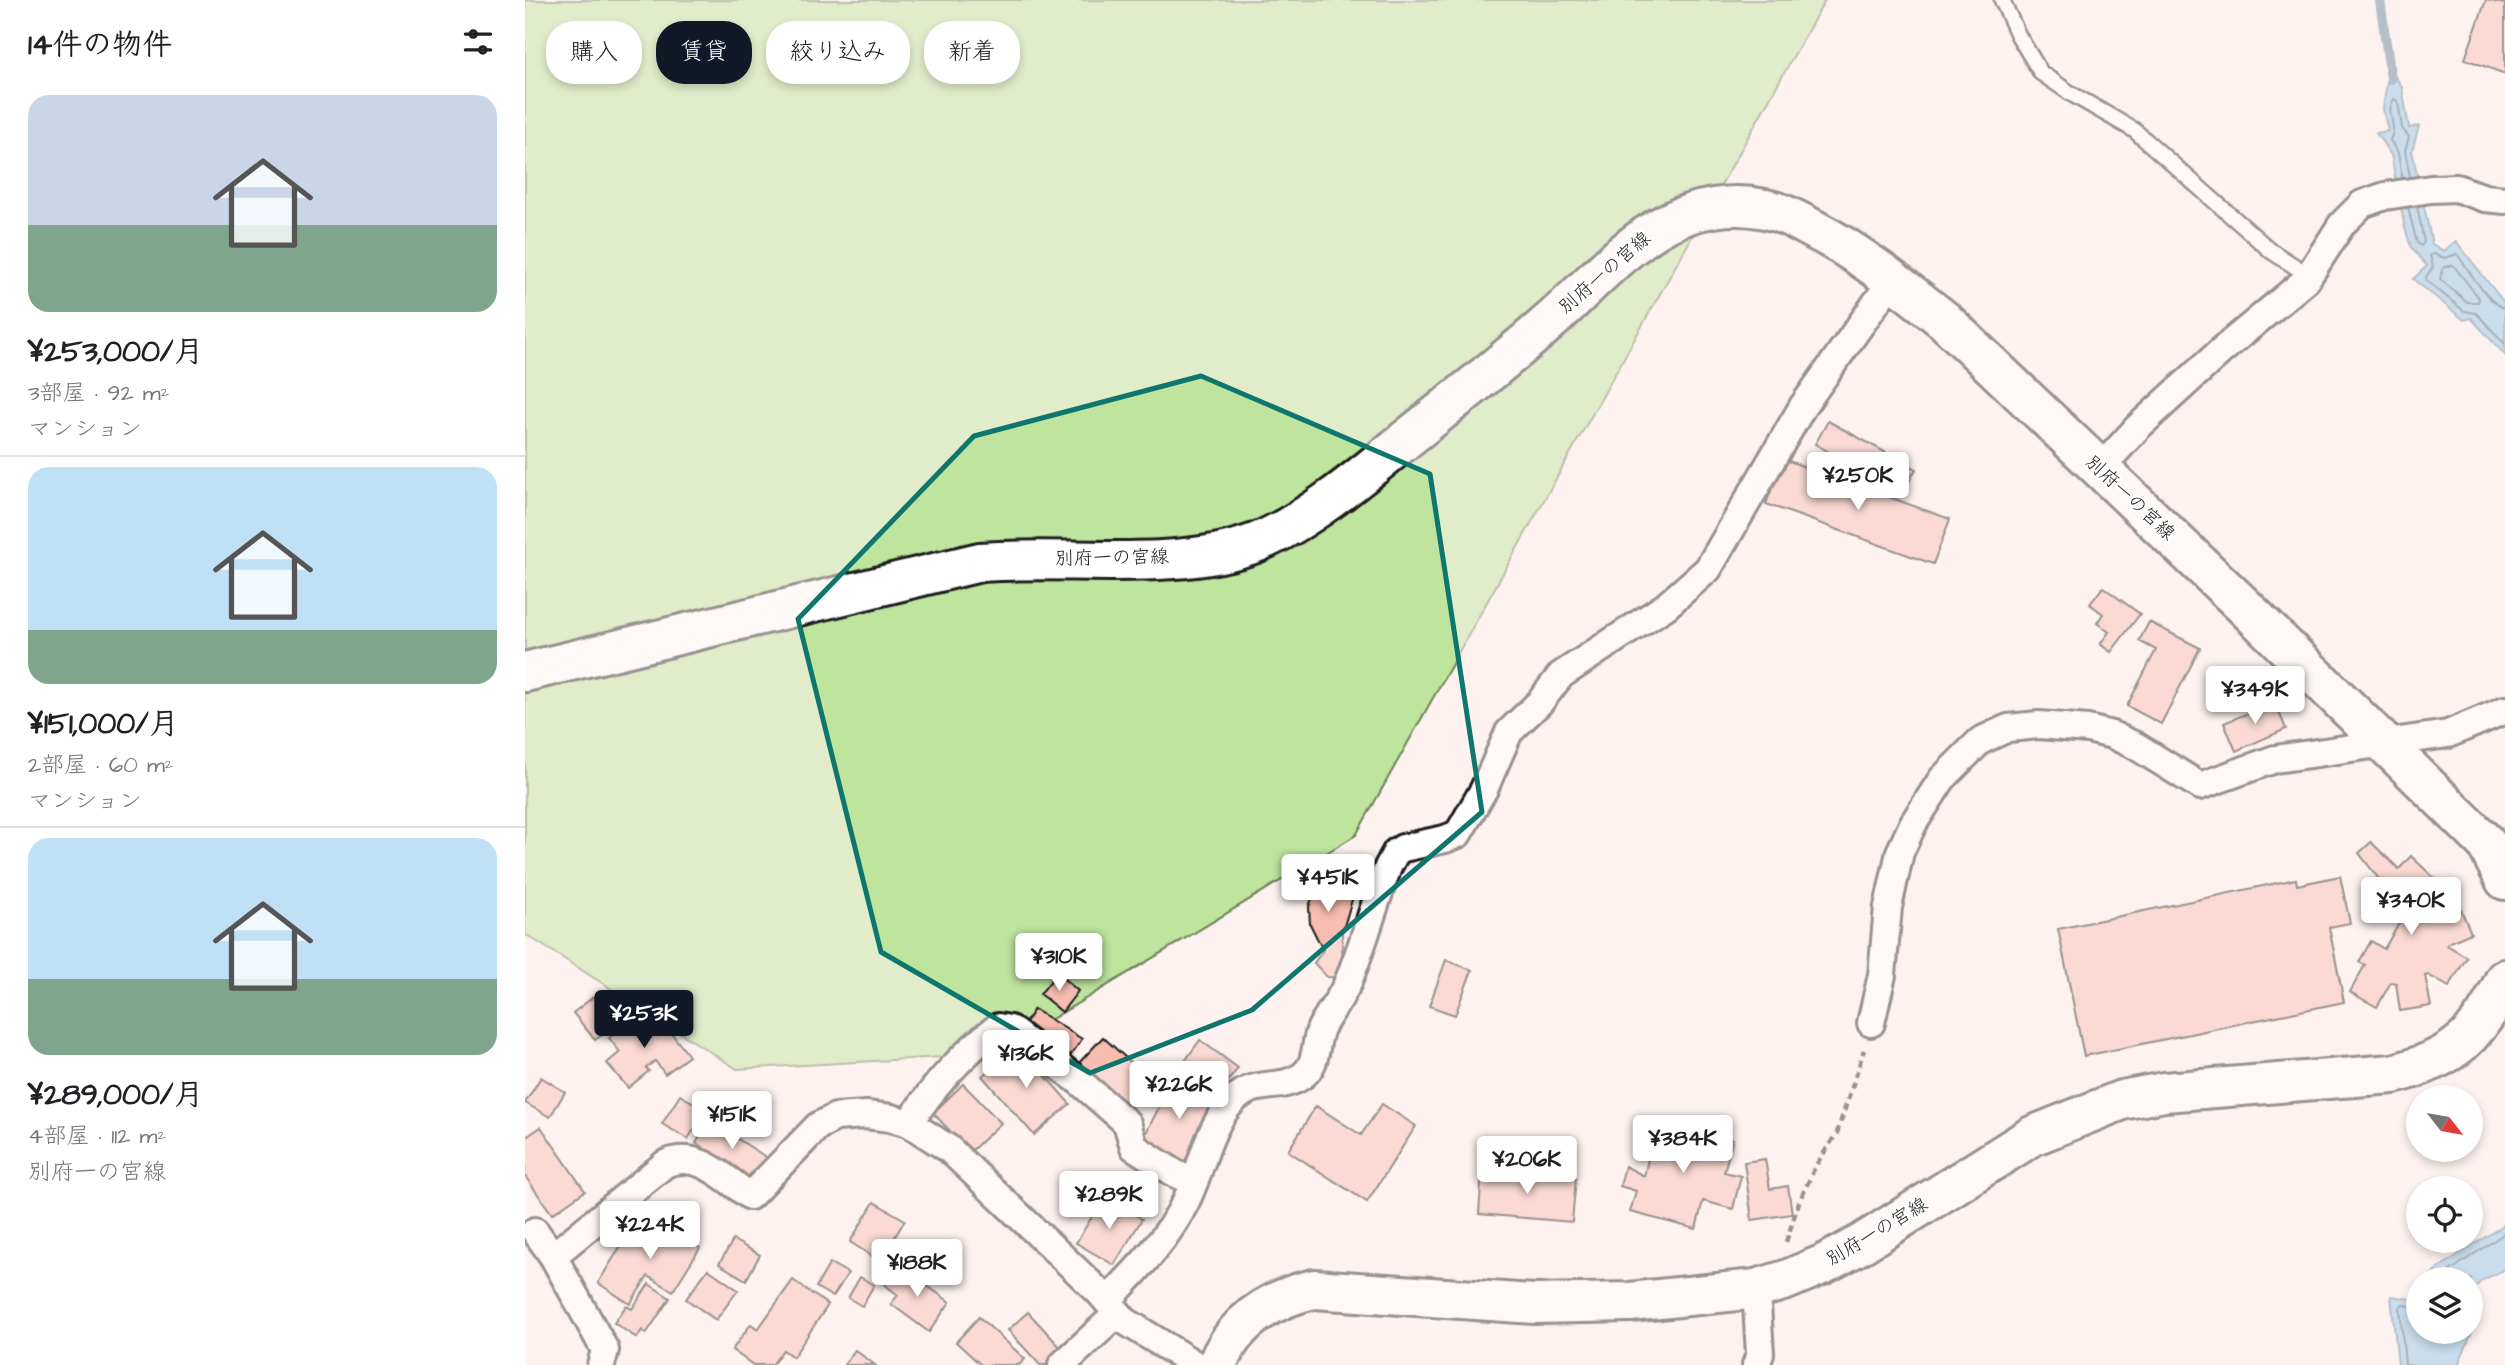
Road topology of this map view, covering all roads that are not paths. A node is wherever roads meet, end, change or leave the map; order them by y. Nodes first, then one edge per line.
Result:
1 (2002, 0) edge
2 (2505, 200) edge
3 (1893, 279) junction
4 (2306, 280) junction
5 (2099, 470) junction
6 (525, 672) edge
7 (2505, 710) edge
8 (2383, 743) junction
9 (2505, 880) edge
10 (2505, 979) edge
11 (1871, 1023) road end
12 (909, 1124) junction
13 (1194, 1182) junction
14 (535, 1231) dead end
15 (553, 1255) junction
16 (1765, 1286) junction
17 (1113, 1307) junction
18 (601, 1365) edge
19 (1062, 1365) edge
20 (1196, 1365) edge
21 (1217, 1365) edge
22 (1756, 1365) edge

1 - 4 lane
2 - 4 street
3 - 5 main road, 別府一の宮線
3 - 6 main road, 別府一の宮線
3 - 13 street
4 - 5 street
5 - 8 main road, 別府一の宮線
7 - 8 street
8 - 9 main road, 別府一の宮線
8 - 11 street
10 - 16 main road, 別府一の宮線
12 - 13 street
12 - 15 street
12 - 17 street
13 - 17 street
14 - 15 street
15 - 18 street
16 - 21 main road, 別府一の宮線
16 - 22 street
17 - 19 street
17 - 20 street

